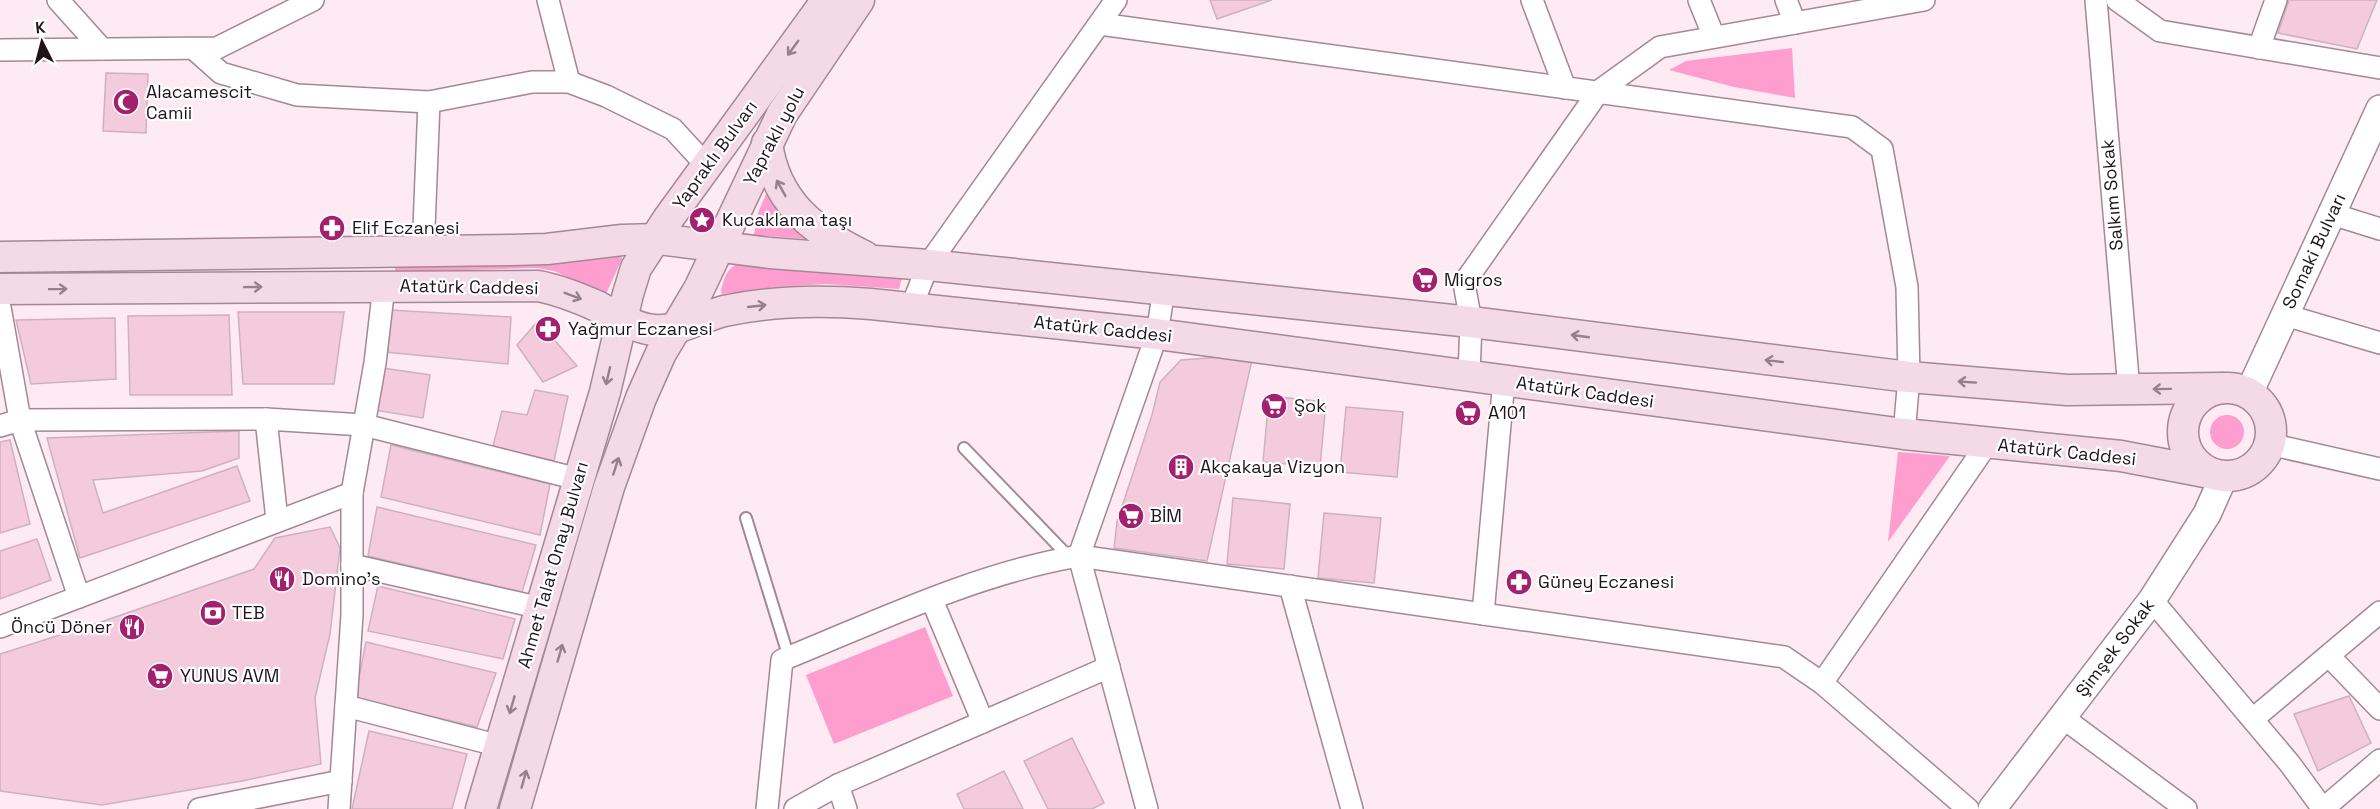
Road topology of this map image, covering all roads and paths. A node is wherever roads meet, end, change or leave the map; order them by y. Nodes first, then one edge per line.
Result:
1 (58, 0) edge
2 (313, 0) edge
3 (548, 0) edge
4 (827, 0) edge
5 (859, 0) edge
6 (1116, 0) edge
7 (1532, 0) edge
8 (1699, 0) edge
9 (1786, 0) edge
10 (1924, 0) edge
11 (2096, 0) edge
12 (2117, 0) edge
13 (2276, 0) edge
14 (1795, 23) junction
15 (1100, 24) junction
16 (1714, 37) junction
17 (2259, 48) junction
18 (102, 49) junction
19 (194, 49) junction
20 (0, 50) edge
21 (2380, 69) edge
22 (568, 82) junction
23 (1565, 88) junction
24 (1599, 92) junction
25 (429, 102) junction
26 (2380, 109) edge
27 (767, 143) junction
28 (707, 166) junction
29 (2332, 214) junction
30 (2380, 229) edge
31 (654, 239) junction
32 (718, 248) junction
33 (423, 253) junction
34 (0, 257) edge
35 (875, 261) junction
36 (928, 265) junction
37 (384, 286) junction
38 (1164, 289) junction
39 (0, 290) edge
40 (0, 307) edge
41 (911, 308) junction
42 (2285, 315) junction
43 (622, 320) junction
44 (1471, 322) junction
45 (676, 327) junction
46 (1157, 334) junction
47 (2380, 343) edge
48 (1469, 375) junction
49 (1909, 377) junction
50 (1504, 380) junction
51 (2129, 390) junction
52 (2235, 391) junction
53 (266, 419) junction
54 (10, 423) edge
55 (364, 425) junction
56 (1904, 434) junction
57 (1986, 444) junction
58 (2269, 444) junction
59 (964, 448) dead end
60 (2380, 470) edge
61 (2217, 475) junction
62 (578, 479) junction
63 (352, 493) junction
64 (746, 518) dead end
65 (277, 520) junction
66 (1074, 557) junction
67 (352, 565) junction
68 (1290, 586) junction
69 (79, 597) junction
70 (932, 600) junction
71 (2152, 600) junction
72 (541, 608) junction
73 (2380, 612) edge
74 (1483, 614) junction
75 (0, 627) edge
76 (2329, 656) junction
77 (789, 657) junction
78 (1109, 667) junction
79 (1822, 683) junction
80 (346, 706) junction
81 (2380, 709) edge
82 (2062, 717) junction
83 (2253, 719) junction
84 (983, 722) junction
85 (500, 746) junction
86 (2380, 760) edge
87 (341, 781) junction
88 (838, 785) junction
89 (199, 809) edge
90 (339, 809) edge
91 (481, 809) edge
92 (515, 809) edge
93 (767, 809) edge
94 (795, 809) edge
95 (846, 809) edge
96 (1147, 809) edge
97 (1352, 809) edge
98 (1968, 809) edge
99 (1992, 809) edge
100 (2186, 809) edge
101 (2323, 809) edge

1 - 18 street
2 - 19 street
3 - 22 street
4 -> 28 main road, Yapraklı Bulvarı
5 - 27 main road, Yapraklı yolu
6 - 15 street
7 - 23 street
8 - 16 street
9 - 14 street
10 - 14 street
11 - 51 street, Salkım Sokak
12 - 17 street
13 - 17 street
14 - 16 street
15 - 23 street
15 - 36 street
16 - 24 street
17 - 21 street
18 - 19 street
18 - 20 street
19 - 25 street
22 - 25 street
22 - 28 street
23 - 24 street
24 - 44 street
24 - 49 street
25 - 33 street
26 - 29 street, Somaki Bulvarı
27 - 32 main road, Yapraklı yolu
35 -> 27 main road
28 - 31 main road, Yapraklı Bulvarı
29 - 30 street
29 - 42 street, Somaki Bulvarı
31 - 32 main road, Atatürk Caddesi
31 - 33 main road, Atatürk Caddesi
31 - 43 main road, Yapraklı Bulvarı
32 - 35 main road, Atatürk Caddesi
32 - 45 main road
33 - 34 main road, Atatürk Caddesi
35 - 36 main road, Atatürk Caddesi
36 - 38 main road, Atatürk Caddesi
36 - 41 street
39 -> 37 main road, Atatürk Caddesi
37 -> 43 main road, Atatürk Caddesi
37 - 55 street
38 - 44 main road, Atatürk Caddesi
38 - 46 street
40 - 54 street
45 -> 41 main road, Atatürk Caddesi
41 - 46 main road, Atatürk Caddesi
42 - 47 street
42 - 52 street, Somaki Bulvarı
43 - 45 main road, Atatürk Caddesi
43 -> 62 main road, Ahmet Talat Onay Bulvarı
44 - 48 street
49 -> 44 main road, Atatürk Caddesi
92 -> 45 main road, Ahmet Talat Onay Bulvarı
46 - 48 main road, Atatürk Caddesi
46 - 66 street
48 - 50 main road, Atatürk Caddesi
51 -> 49 main road, Atatürk Caddesi
49 - 56 street
50 - 56 main road, Atatürk Caddesi
50 - 74 street
52 -> 51 main road, Atatürk Caddesi
52 - 58 main road
52 - 61 main road
53 - 54 street
53 - 55 street
53 - 65 street
54 - 69 street
55 - 62 street
55 - 63 street
56 - 57 main road, Atatürk Caddesi
57 - 61 main road, Atatürk Caddesi
57 - 79 street
58 - 60 street
58 - 61 main road
59 - 66 lane
61 - 71 street, Şimşek Sokak
62 - 72 main road, Ahmet Talat Onay Bulvarı
63 - 65 street
63 - 67 street
64 - 77 lane
65 - 69 street
66 - 68 street
66 - 70 street
66 - 78 street
67 - 72 street
67 - 80 street
68 - 74 street
68 - 97 street
69 - 75 street
70 - 77 street
70 - 84 street
71 - 82 street, Şimşek Sokak
71 - 83 street
72 -> 85 main road, Ahmet Talat Onay Bulvarı
73 - 76 street
74 - 79 street
76 - 81 street
76 - 83 street
77 - 93 street
78 - 84 street
78 - 96 street
79 - 98 street
80 - 85 street
80 - 87 street
82 - 99 street, Şimşek Sokak
82 - 100 street
83 - 101 street
84 - 88 street
85 - 91 main road, Ahmet Talat Onay Bulvarı
86 - 101 street
87 - 89 street
87 - 90 street
88 - 94 street
88 - 95 street

